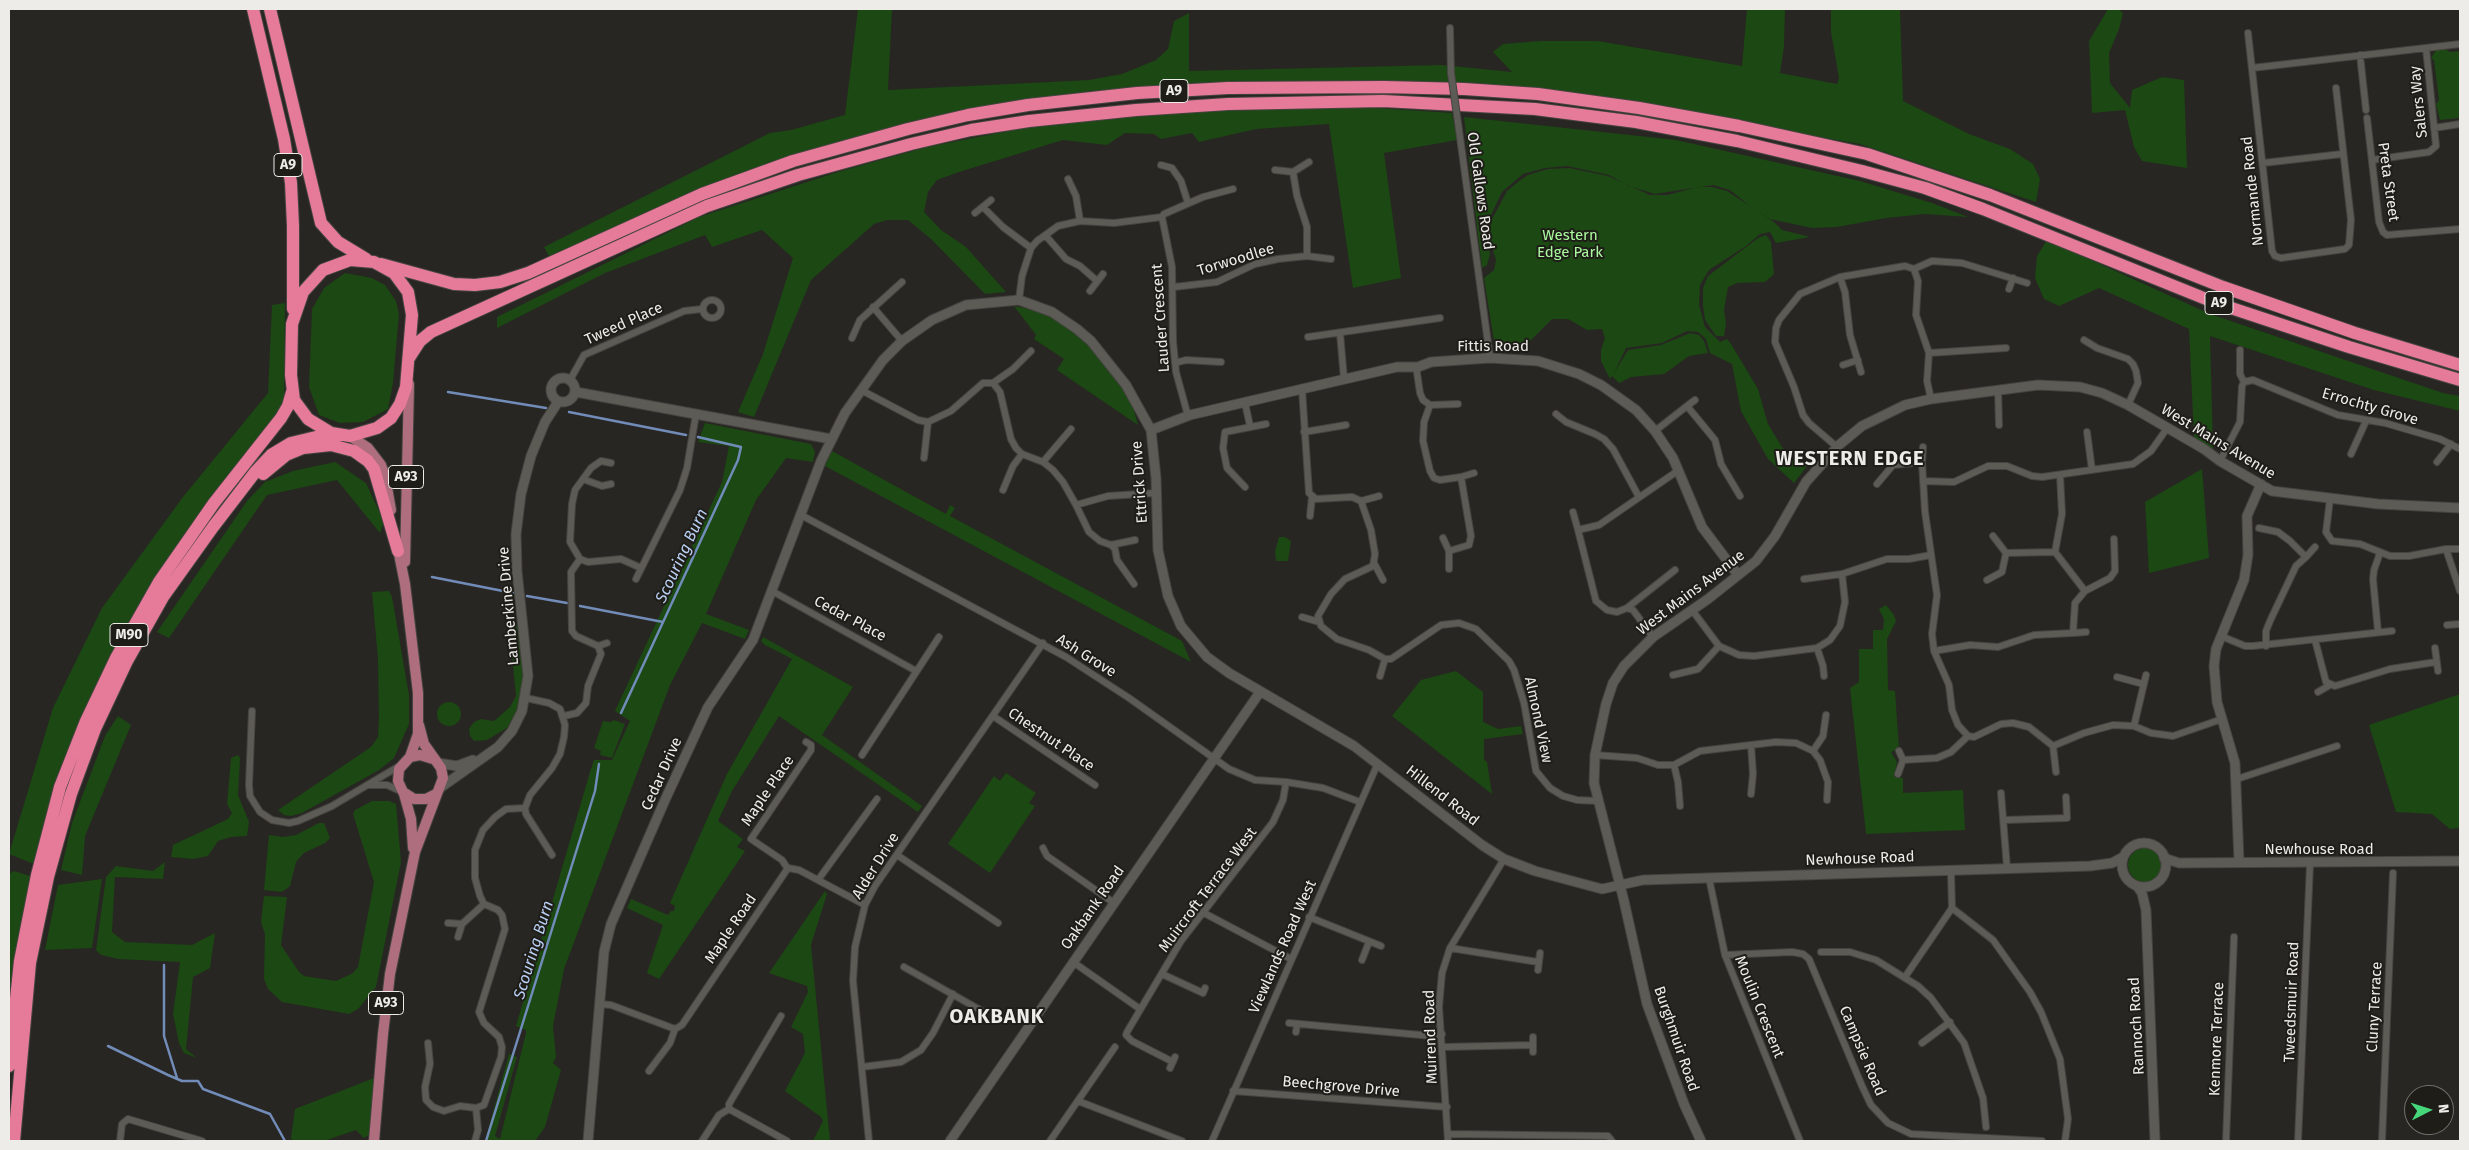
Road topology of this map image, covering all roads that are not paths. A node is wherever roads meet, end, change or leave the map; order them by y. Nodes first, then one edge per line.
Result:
1 (253, 9) edge
2 (270, 9) edge
3 (1450, 28) dead end
4 (2248, 33) dead end
5 (2460, 44) edge
6 (2426, 48) junction
7 (2360, 55) junction
8 (2252, 68) junction
9 (2336, 88) dead end
10 (2460, 124) edge
11 (2434, 128) junction
12 (2342, 154) junction
13 (2372, 160) junction
14 (1310, 162) dead end
15 (2264, 162) junction
16 (1161, 165) dead end
17 (1275, 170) dead end
18 (1293, 172) junction
19 (1068, 179) dead end
20 (1233, 189) dead end
21 (992, 200) dead end
22 (1188, 203) junction
23 (983, 207) junction
24 (975, 213) dead end
25 (1162, 217) junction
26 (1080, 221) junction
27 (2460, 229) edge
28 (1046, 236) junction
29 (1031, 248) junction
30 (1306, 256) junction
31 (1330, 259) dead end
32 (374, 262) junction
33 (1914, 269) junction
34 (1103, 274) dead end
35 (1840, 277) junction
36 (2013, 278) junction
37 (1097, 281) junction
38 (902, 282) dead end
39 (2027, 283) dead end
40 (1174, 288) junction
41 (2009, 289) dead end
42 (1090, 291) dead end
43 (1019, 300) junction
44 (873, 307) junction
45 (702, 309) dead end
46 (1440, 318) dead end
47 (292, 324) junction
48 (1340, 333) junction
49 (1308, 337) dead end
50 (852, 338) dead end
51 (2084, 340) dead end
52 (902, 341) junction
53 (2006, 348) dead end
54 (2240, 350) dead end
55 (1031, 351) dead end
56 (1930, 353) junction
57 (1490, 358) junction
58 (1858, 360) junction
59 (1221, 362) dead end
60 (1175, 363) junction
61 (409, 364) junction
62 (1843, 364) dead end
63 (2460, 365) edge
64 (1416, 366) junction
65 (1862, 372) dead end
66 (1344, 379) junction
67 (570, 380) junction
68 (2460, 380) edge
69 (2244, 382) junction
70 (993, 383) junction
71 (1302, 389) junction
72 (861, 390) junction
73 (1998, 390) junction
74 (292, 392) junction
75 (576, 392) junction
76 (1695, 400) dead end
77 (1931, 400) junction
78 (558, 402) junction
79 (1245, 403) junction
80 (1458, 404) dead end
81 (1430, 405) junction
82 (2128, 405) junction
83 (1687, 406) junction
84 (696, 414) junction
85 (1556, 414) dead end
86 (1188, 416) junction
87 (2366, 421) junction
88 (928, 422) junction
89 (1266, 424) dead end
90 (1346, 425) dead end
91 (1999, 425) dead end
92 (1250, 426) junction
93 (2168, 428) junction
94 (1071, 429) dead end
95 (1151, 430) junction
96 (1304, 432) junction
97 (1655, 432) junction
98 (2087, 432) dead end
99 (346, 435) junction
100 (831, 439) junction
101 (2451, 444) junction
102 (1923, 446) dead end
103 (1837, 447) junction
104 (2460, 450) edge
105 (1022, 454) junction
106 (2352, 454) dead end
107 (924, 458) dead end
108 (2220, 461) junction
109 (611, 462) dead end
110 (1043, 462) junction
111 (1922, 462) junction
112 (2437, 462) dead end
113 (1679, 470) junction
114 (2092, 470) junction
115 (1474, 473) dead end
116 (2060, 475) junction
117 (1460, 476) junction
118 (583, 479) junction
119 (1923, 482) junction
120 (611, 484) dead end
121 (1877, 484) dead end
122 (2261, 484) junction
123 (1245, 487) dead end
124 (1003, 490) dead end
125 (1156, 493) junction
126 (1379, 496) dead end
127 (1740, 496) dead end
128 (1312, 497) junction
129 (1639, 497) junction
130 (2330, 499) junction
131 (1361, 501) junction
132 (1076, 505) junction
133 (2460, 508) edge
134 (1573, 512) dead end
135 (801, 515) junction
136 (1310, 516) dead end
137 (212, 527) junction
138 (2259, 528) dead end
139 (1578, 530) junction
140 (1993, 536) dead end
141 (1443, 538) dead end
142 (2114, 539) dead end
143 (1135, 540) dead end
144 (1111, 545) junction
145 (2314, 547) dead end
146 (2446, 549) junction
147 (2460, 549) edge
148 (398, 551) junction
149 (1449, 551) junction
150 (2055, 552) junction
151 (2380, 553) junction
152 (2006, 554) junction
153 (1931, 555) junction
154 (2306, 557) junction
155 (580, 559) junction
156 (1374, 563) junction
157 (641, 568) junction
158 (1448, 568) dead end
159 (1675, 570) dead end
160 (1842, 574) junction
161 (1738, 575) junction
162 (636, 579) dead end
163 (1804, 579) dead end
164 (1383, 580) dead end
165 (1987, 580) dead end
166 (405, 584) junction
167 (1134, 584) dead end
168 (772, 591) junction
169 (2085, 591) junction
170 (2460, 591) edge
171 (1627, 608) junction
172 (1692, 610) junction
173 (1302, 617) dead end
174 (1319, 622) junction
175 (2460, 624) edge
176 (2447, 625) dead end
177 (2392, 631) dead end
178 (2086, 632) dead end
179 (2378, 632) junction
180 (2073, 633) junction
181 (2220, 636) junction
182 (939, 637) dead end
183 (1653, 637) junction
184 (2315, 640) junction
185 (607, 643) dead end
186 (1043, 643) junction
187 (598, 646) junction
188 (1719, 646) junction
189 (2266, 646) junction
190 (1817, 648) junction
191 (2434, 648) dead end
192 (1934, 651) junction
193 (1385, 659) junction
194 (2436, 662) junction
195 (916, 671) junction
196 (2438, 671) dead end
197 (2146, 675) dead end
198 (1380, 676) dead end
199 (1673, 676) dead end
200 (1824, 676) dead end
201 (2116, 677) dead end
202 (2143, 684) junction
203 (2330, 685) junction
204 (1260, 692) junction
205 (2318, 692) dead end
206 (526, 698) junction
207 (252, 711) dead end
208 (1826, 715) dead end
209 (564, 716) junction
210 (993, 716) junction
211 (2222, 719) junction
212 (419, 725) junction
213 (2134, 726) junction
214 (1968, 736) junction
215 (806, 742) dead end
216 (1751, 745) junction
217 (2054, 746) junction
218 (2337, 746) dead end
219 (498, 747) junction
220 (1813, 751) junction
221 (1899, 751) dead end
222 (862, 755) dead end
223 (1595, 755) junction
224 (1214, 758) junction
225 (1903, 760) junction
226 (406, 761) junction
227 (436, 761) junction
228 (1378, 763) junction
229 (1674, 765) junction
230 (2056, 772) dead end
231 (1898, 774) dead end
232 (2237, 779) junction
233 (1286, 782) junction
234 (1095, 785) dead end
235 (366, 786) junction
236 (438, 791) junction
237 (404, 793) junction
238 (2001, 793) dead end
239 (1751, 794) dead end
240 (2066, 797) dead end
241 (877, 800) dead end
242 (1827, 800) dead end
243 (1598, 801) junction
244 (1360, 802) junction
245 (1680, 806) dead end
246 (525, 808) junction
247 (2005, 820) junction
248 (1044, 848) dead end
249 (552, 855) dead end
250 (897, 855) junction
251 (2123, 858) junction
252 (2164, 858) junction
253 (1504, 859) junction
254 (2239, 862) junction
255 (2460, 862) edge
256 (2179, 863) junction
257 (2310, 864) junction
258 (2102, 865) junction
259 (412, 866) junction
260 (2007, 868) junction
261 (2122, 868) junction
262 (788, 869) junction
263 (1951, 872) junction
264 (2393, 873) dead end
265 (2164, 874) junction
266 (1709, 878) junction
267 (818, 880) junction
268 (1620, 885) junction
269 (2137, 886) junction
270 (2151, 886) junction
271 (1114, 903) junction
272 (484, 904) junction
273 (865, 905) junction
274 (1952, 908) junction
275 (2146, 910) junction
276 (1204, 913) junction
277 (1310, 917) junction
278 (448, 923) dead end
279 (998, 923) dead end
280 (462, 924) junction
281 (458, 937) dead end
282 (2234, 937) dead end
283 (1369, 942) junction
284 (1381, 946) dead end
285 (1450, 948) junction
286 (1540, 952) dead end
287 (1821, 952) dead end
288 (1725, 956) junction
289 (1291, 959) junction
290 (1362, 960) dead end
291 (1072, 962) junction
292 (1538, 962) junction
293 (904, 967) dead end
294 (1538, 970) dead end
295 (1162, 974) junction
296 (1905, 977) junction
297 (1203, 993) dead end
298 (953, 994) junction
299 (600, 1004) junction
300 (1140, 1009) junction
301 (982, 1011) dead end
302 (781, 1016) dead end
303 (1950, 1022) junction
304 (1289, 1023) dead end
305 (1297, 1024) junction
306 (675, 1029) junction
307 (1296, 1032) dead end
308 (1442, 1034) junction
309 (1533, 1037) dead end
310 (1922, 1042) dead end
311 (428, 1043) dead end
312 (1115, 1047) dead end
313 (1443, 1047) junction
314 (1173, 1062) dead end
315 (9, 1066) edge
316 (862, 1067) junction
317 (649, 1071) dead end
318 (1234, 1091) junction
319 (1078, 1101) junction
320 (1447, 1107) junction
321 (476, 1108) junction
322 (729, 1109) junction
323 (1986, 1127) dead end
324 (1448, 1138) edge
325 (1489, 1138) edge
326 (1985, 1140) edge
327 (14, 1141) edge
328 (120, 1141) edge
329 (202, 1141) edge
330 (374, 1141) edge
331 (475, 1141) edge
332 (588, 1141) edge
333 (702, 1141) edge
334 (787, 1141) edge
335 (869, 1141) edge
336 (950, 1141) edge
337 (1050, 1141) edge
338 (1182, 1141) edge
339 (1212, 1141) edge
340 (1612, 1141) edge
341 (1699, 1141) edge
342 (1800, 1141) edge
343 (2042, 1141) edge
344 (2065, 1141) edge
345 (2155, 1141) edge
346 (2226, 1141) edge
347 (2298, 1141) edge
348 (2382, 1141) edge

1 - 47 highway, A9
2 - 32 highway, A9
3 - 57 street, Old Gallows Road, bridge
4 - 8 street, Normande Road
5 - 6 street
6 - 7 street
6 - 11 street, Salers Way
7 - 8 street
7 - 13 street, Preta Street
8 - 15 street, Normande Road
9 - 12 street, Normande Road
10 - 11 street
11 - 13 street, Salers Way
12 - 15 street
12 - 15 street, Normande Road
13 - 27 street, Preta Street
14 - 18 street
16 - 22 street
17 - 18 street
18 - 30 street
19 - 26 street
20 - 22 street
21 - 23 street
22 - 25 street
23 - 24 street
23 - 29 street
25 - 26 street
25 - 40 street, Lauder Crescent
26 - 28 street
28 - 29 street
28 - 37 street
29 - 43 street
30 - 31 street, Torwoodlee
30 - 40 street, Torwoodlee
32 - 47 highway, A9
32 - 61 highway, A9
32 - 63 highway, A9
33 - 35 street
33 - 36 street
33 - 56 street
34 - 37 street
35 - 58 street
35 - 103 street
36 - 39 street
36 - 41 street
37 - 42 street
38 - 44 street
40 - 60 street, Lauder Crescent
43 - 52 street, Ettrick Drive
43 - 95 street, Ettrick Drive
44 - 50 street
44 - 52 street
45 - 67 street, Tweed Place
46 - 48 street
47 - 74 highway, A9
48 - 49 street
48 - 66 street
51 - 82 street
52 - 72 street, Ettrick Drive
53 - 56 street
54 - 69 street
55 - 70 street
56 - 77 street
57 - 64 street, Fittis Road
57 - 97 street, Fittis Road
58 - 62 street
58 - 65 street
59 - 60 street
60 - 86 street, Lauder Crescent
61 - 68 highway, A9
61 - 99 highway, A9
61 - 166 main road, A93
64 - 66 street, Fittis Road
64 - 81 street
66 - 71 street, Fittis Road
67 - 75 street
67 - 78 street
69 - 87 street, Errochty Grove
69 - 108 street
70 - 88 street
70 - 105 street
71 - 79 street, Fittis Road
71 - 96 street
72 - 88 street
72 - 100 street, Ettrick Drive
73 - 77 street, West Mains Avenue
73 - 82 street, West Mains Avenue
73 - 91 street
74 - 99 highway, A9
74 - 315 highway, M90
75 - 78 street
75 - 84 street
76 - 83 street
77 - 103 street, West Mains Avenue
78 - 206 street, Lamberkine Drive
79 - 86 street, Fittis Road
79 - 92 street
80 - 81 street
81 - 117 street
82 - 93 street, West Mains Avenue
83 - 97 street
83 - 127 street
84 - 100 street
84 - 157 street
85 - 129 street
86 - 95 street, Fittis Road
87 - 101 street, Errochty Grove
87 - 106 street
88 - 107 street
89 - 92 street
90 - 96 street
92 - 123 street
93 - 108 street, West Mains Avenue
93 - 114 street
94 - 110 street
95 - 125 street, Ettrick Drive
96 - 128 street
97 - 113 street, Fittis Road
98 - 114 street
99 - 137 highway, M90
99 - 148 main road, A93
100 - 135 street, Cedar Drive
101 - 104 street, Errochty Grove
101 - 112 street
102 - 111 street
103 - 161 street, West Mains Avenue
105 - 110 street
105 - 124 street
108 - 122 street, West Mains Avenue
109 - 118 street
110 - 132 street
111 - 119 street
111 - 121 street
113 - 129 street
113 - 161 street, Fittis Road
114 - 116 street
115 - 117 street
116 - 119 street
116 - 150 street
117 - 149 street
118 - 120 street
118 - 155 street
119 - 153 street
122 - 130 street, West Mains Avenue
122 - 181 street
125 - 132 street
125 - 204 street, Ettrick Drive
126 - 131 street
128 - 131 street
128 - 136 street
129 - 139 street
130 - 133 street, West Mains Avenue
130 - 151 street
131 - 156 street
132 - 144 street
134 - 139 street
135 - 168 street, Cedar Drive
135 - 186 street, Ash Grove
137 - 148 highway, M90
137 - 327 highway, M90
138 - 154 street
139 - 171 street
140 - 152 street
141 - 149 street
142 - 169 street
143 - 144 street
144 - 167 street
145 - 154 street
146 - 147 street
146 - 151 street
146 - 170 street
148 - 166 main road, A93
149 - 158 street
150 - 152 street
150 - 169 street
151 - 179 street
152 - 165 street
153 - 160 street
153 - 192 street
154 - 189 street
155 - 157 street
155 - 187 street
156 - 164 street
156 - 174 street
157 - 162 street
159 - 171 street
160 - 163 street
160 - 190 street
161 - 172 street, West Mains Avenue
166 - 212 main road, A93
168 - 195 street, Cedar Place
168 - 299 street, Cedar Drive
169 - 180 street
171 - 183 street
172 - 183 street, West Mains Avenue
172 - 188 street
173 - 174 street
174 - 193 street
175 - 176 street
177 - 179 street
178 - 180 street
179 - 184 street
180 - 192 street
181 - 189 street
181 - 211 street
182 - 195 street
183 - 223 street, West Mains Avenue
184 - 189 street
184 - 203 street
185 - 187 street
186 - 210 street, Alder Drive
186 - 224 street, Ash Grove
187 - 209 street
188 - 190 street
188 - 199 street
190 - 200 street
191 - 194 street
192 - 214 street
193 - 198 street
193 - 243 street, Almond View
194 - 196 street
194 - 203 street
195 - 222 street
197 - 202 street
201 - 202 street
202 - 213 street
203 - 205 street
204 - 224 street, Oakbank Road
204 - 228 street, Hillend Road
206 - 209 street
206 - 219 street, Lamberkine Drive
207 - 235 street
208 - 220 street
209 - 246 street
210 - 234 street, Chestnut Place
210 - 250 street, Alder Drive
211 - 213 street
211 - 232 street
212 - 226 main road, A93
212 - 227 main road, A93
213 - 217 street
214 - 217 street
214 - 225 street
215 - 262 street, Maple Place
216 - 220 street
216 - 229 street
216 - 239 street
217 - 230 street
218 - 232 street
219 - 227 street, Lamberkine Drive
219 - 236 street, Lamberkine Drive
220 - 242 street
221 - 225 street
223 - 229 street
223 - 243 street, West Mains Avenue
224 - 233 street, Ash Grove
224 - 271 street, Oakbank Road
225 - 231 street
226 - 227 main road
226 - 235 street
226 - 237 main road, A93
227 - 236 main road, A93
228 - 244 street, Viewlands Road West
228 - 253 street, Hillend Road
229 - 245 street
232 - 254 street
233 - 244 street, Ash Grove
233 - 276 street, Muircroft Terrace West
235 - 237 street
236 - 237 main road
236 - 259 main road, A93
237 - 259 main road, A93
238 - 247 street
240 - 247 street
241 - 267 street
243 - 268 street, West Mains Avenue
244 - 277 street, Viewlands Road West
246 - 249 street
246 - 272 street
247 - 260 street
248 - 271 street
250 - 273 street, Alder Drive
250 - 279 street
251 - 252 street
251 - 258 street, Newhouse Road
251 - 261 street
252 - 256 street, Newhouse Road
252 - 265 street
253 - 268 street, Hillend Road
253 - 285 street, Muirend Road
254 - 256 street, Newhouse Road
254 - 257 street, Newhouse Road
255 - 257 street, Newhouse Road
256 - 265 street
257 - 347 street, Tweedsmuir Road
258 - 260 street, Newhouse Road
258 - 261 street, Newhouse Road
259 - 330 main road, A93
260 - 263 street, Newhouse Road
261 - 269 street
262 - 267 street
262 - 306 street, Maple Road
263 - 266 street, Newhouse Road
263 - 274 street
264 - 348 street, Cluny Terrace
265 - 270 street
266 - 268 street, Newhouse Road
266 - 288 street, Moulin Crescent
267 - 273 street
268 - 341 street, Burghmuir Road
269 - 270 street
269 - 275 street, Rannoch Road
270 - 275 street, Rannoch Road
271 - 291 street, Oakbank Road
272 - 280 street
272 - 321 street
273 - 316 street, Alder Drive
274 - 296 street
274 - 344 street
275 - 345 street, Rannoch Road
276 - 289 street
276 - 295 street, Muircroft Terrace West
277 - 283 street
277 - 289 street, Viewlands Road West
278 - 280 street
280 - 281 street
282 - 346 street, Kenmore Terrace
283 - 284 street
283 - 290 street
285 - 292 street
285 - 308 street, Muirend Road
286 - 292 street
287 - 296 street
288 - 326 street, Campsie Road
288 - 342 street, Moulin Crescent
289 - 318 street, Viewlands Road West
291 - 300 street
291 - 336 street, Oakbank Road
292 - 294 street
293 - 298 street
295 - 297 street
295 - 300 street, Muircroft Terrace West
296 - 303 street
298 - 301 street
298 - 316 street
299 - 306 street
299 - 332 street, Cedar Drive
300 - 314 street, Muircroft Terrace West
302 - 322 street
303 - 310 street
303 - 323 street
304 - 305 street
305 - 307 street
305 - 308 street
306 - 317 street, Maple Road
308 - 313 street, Muirend Road
309 - 313 street
311 - 321 street
312 - 319 street
313 - 320 street, Muirend Road
316 - 335 street, Alder Drive
318 - 320 street, Beechgrove Drive
318 - 339 street, Viewlands Road West
319 - 337 street
319 - 338 street
320 - 324 street, Muirend Road
321 - 331 street
322 - 333 street
322 - 334 street
324 - 325 street
325 - 340 street
326 - 343 street, Campsie Road
328 - 329 street

